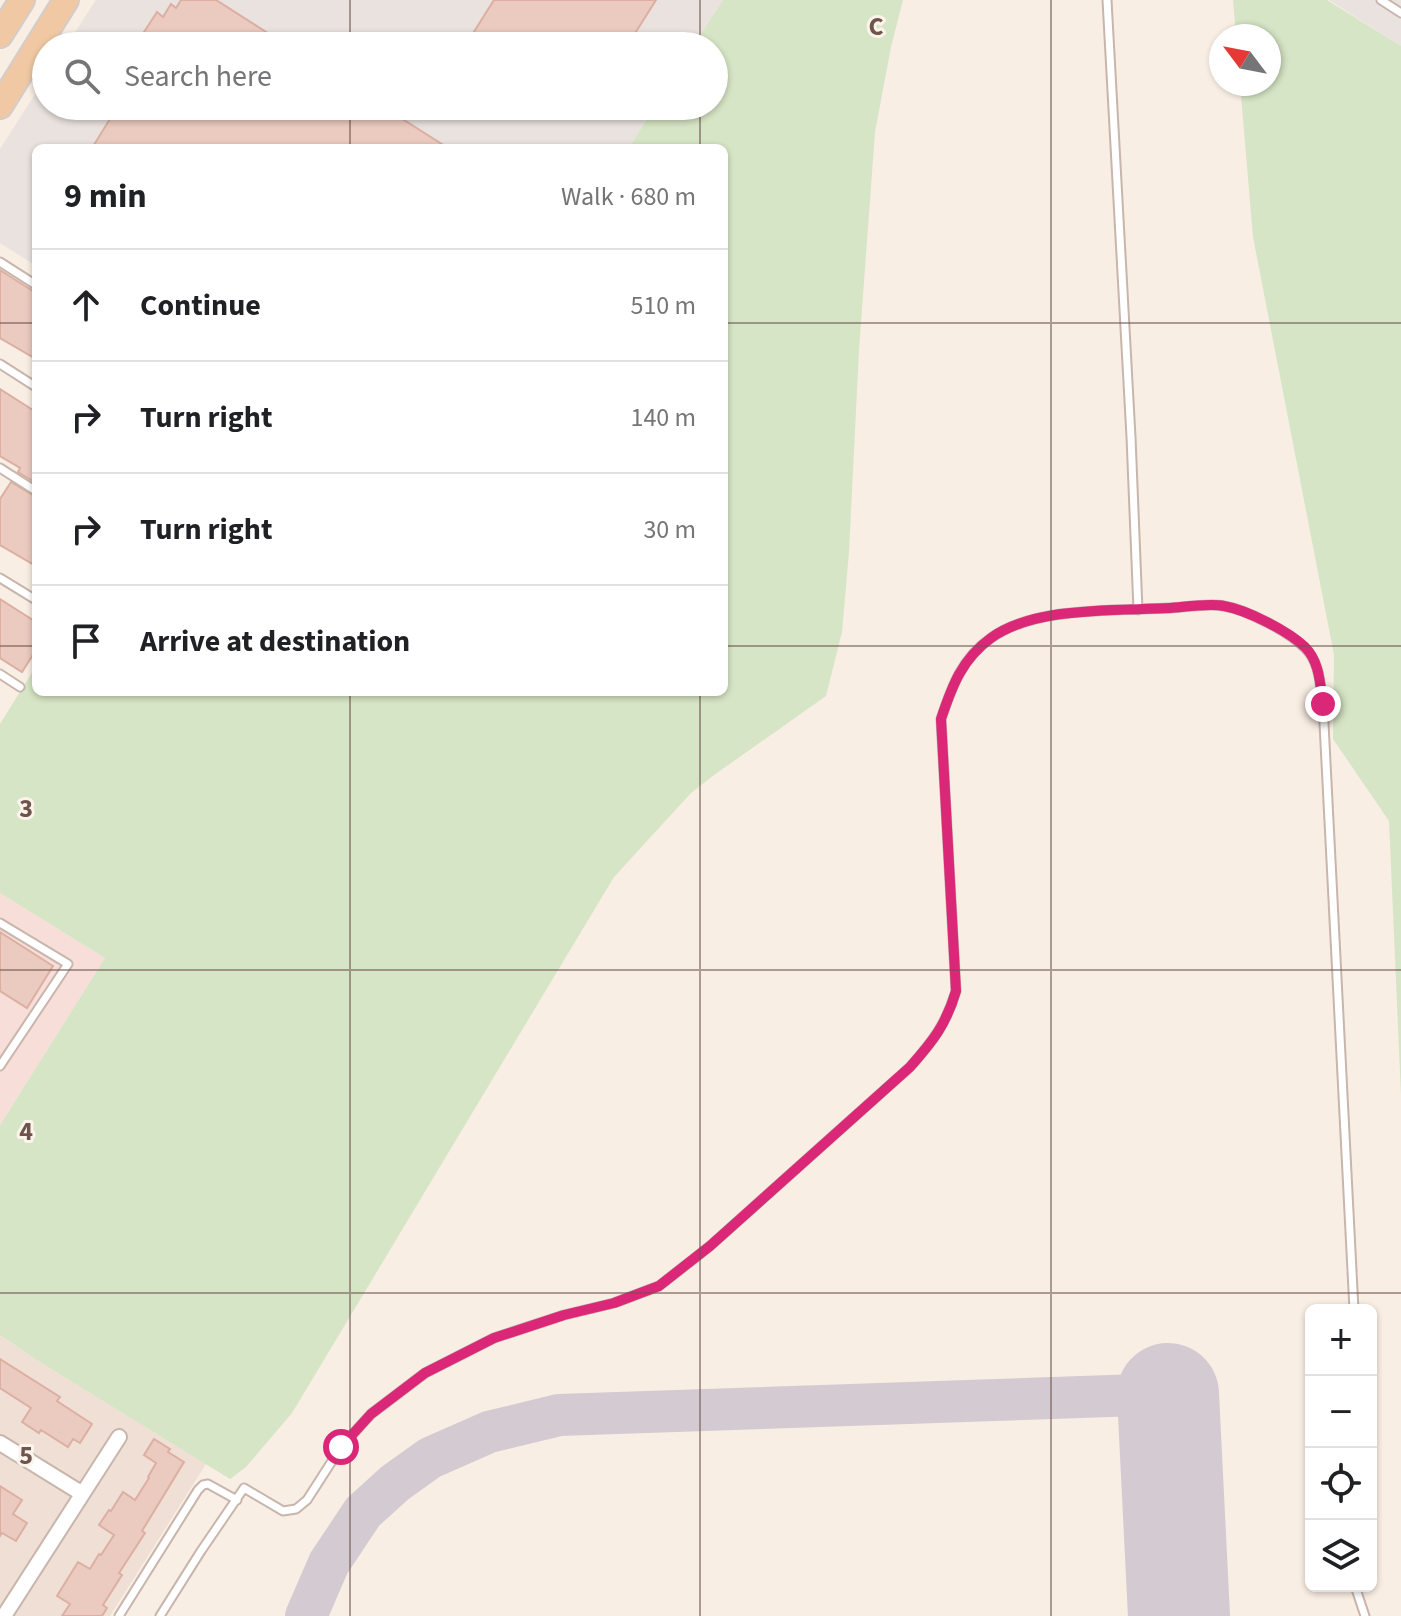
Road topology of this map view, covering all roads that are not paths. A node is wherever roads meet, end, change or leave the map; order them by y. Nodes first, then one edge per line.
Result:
1 (22, 0) edge
2 (66, 0) edge
3 (1107, 0) edge
4 (1381, 0) edge
5 (1401, 13) edge
6 (46, 32) edge
7 (0, 35) edge
8 (32, 55) edge
9 (0, 106) edge
10 (0, 262) edge
11 (32, 282) edge
12 (0, 364) edge
13 (32, 384) edge
14 (0, 468) edge
15 (32, 488) edge
16 (0, 578) edge
17 (32, 598) edge
18 (1138, 610) junction
19 (0, 674) edge
20 (20, 687) dead end
21 (0, 923) edge
22 (0, 1066) edge
23 (1354, 1304) edge
24 (119, 1437) dead end
25 (0, 1443) edge
26 (81, 1493) junction
27 (237, 1500) junction
28 (1357, 1592) edge
29 (4, 1616) edge
30 (119, 1616) edge
31 (160, 1616) edge
32 (1365, 1616) edge

1 - 7 main road
2 - 6 main road
3 - 18 lane
4 - 5 lane
8 - 9 main road
10 - 11 lane
12 - 13 lane
14 - 15 lane
16 - 17 lane
18 - 23 lane
18 - 27 lane
19 - 20 lane
21 - 22 lane
24 - 26 street
25 - 26 street
26 - 29 street
27 - 30 lane
27 - 31 lane
28 - 32 lane

